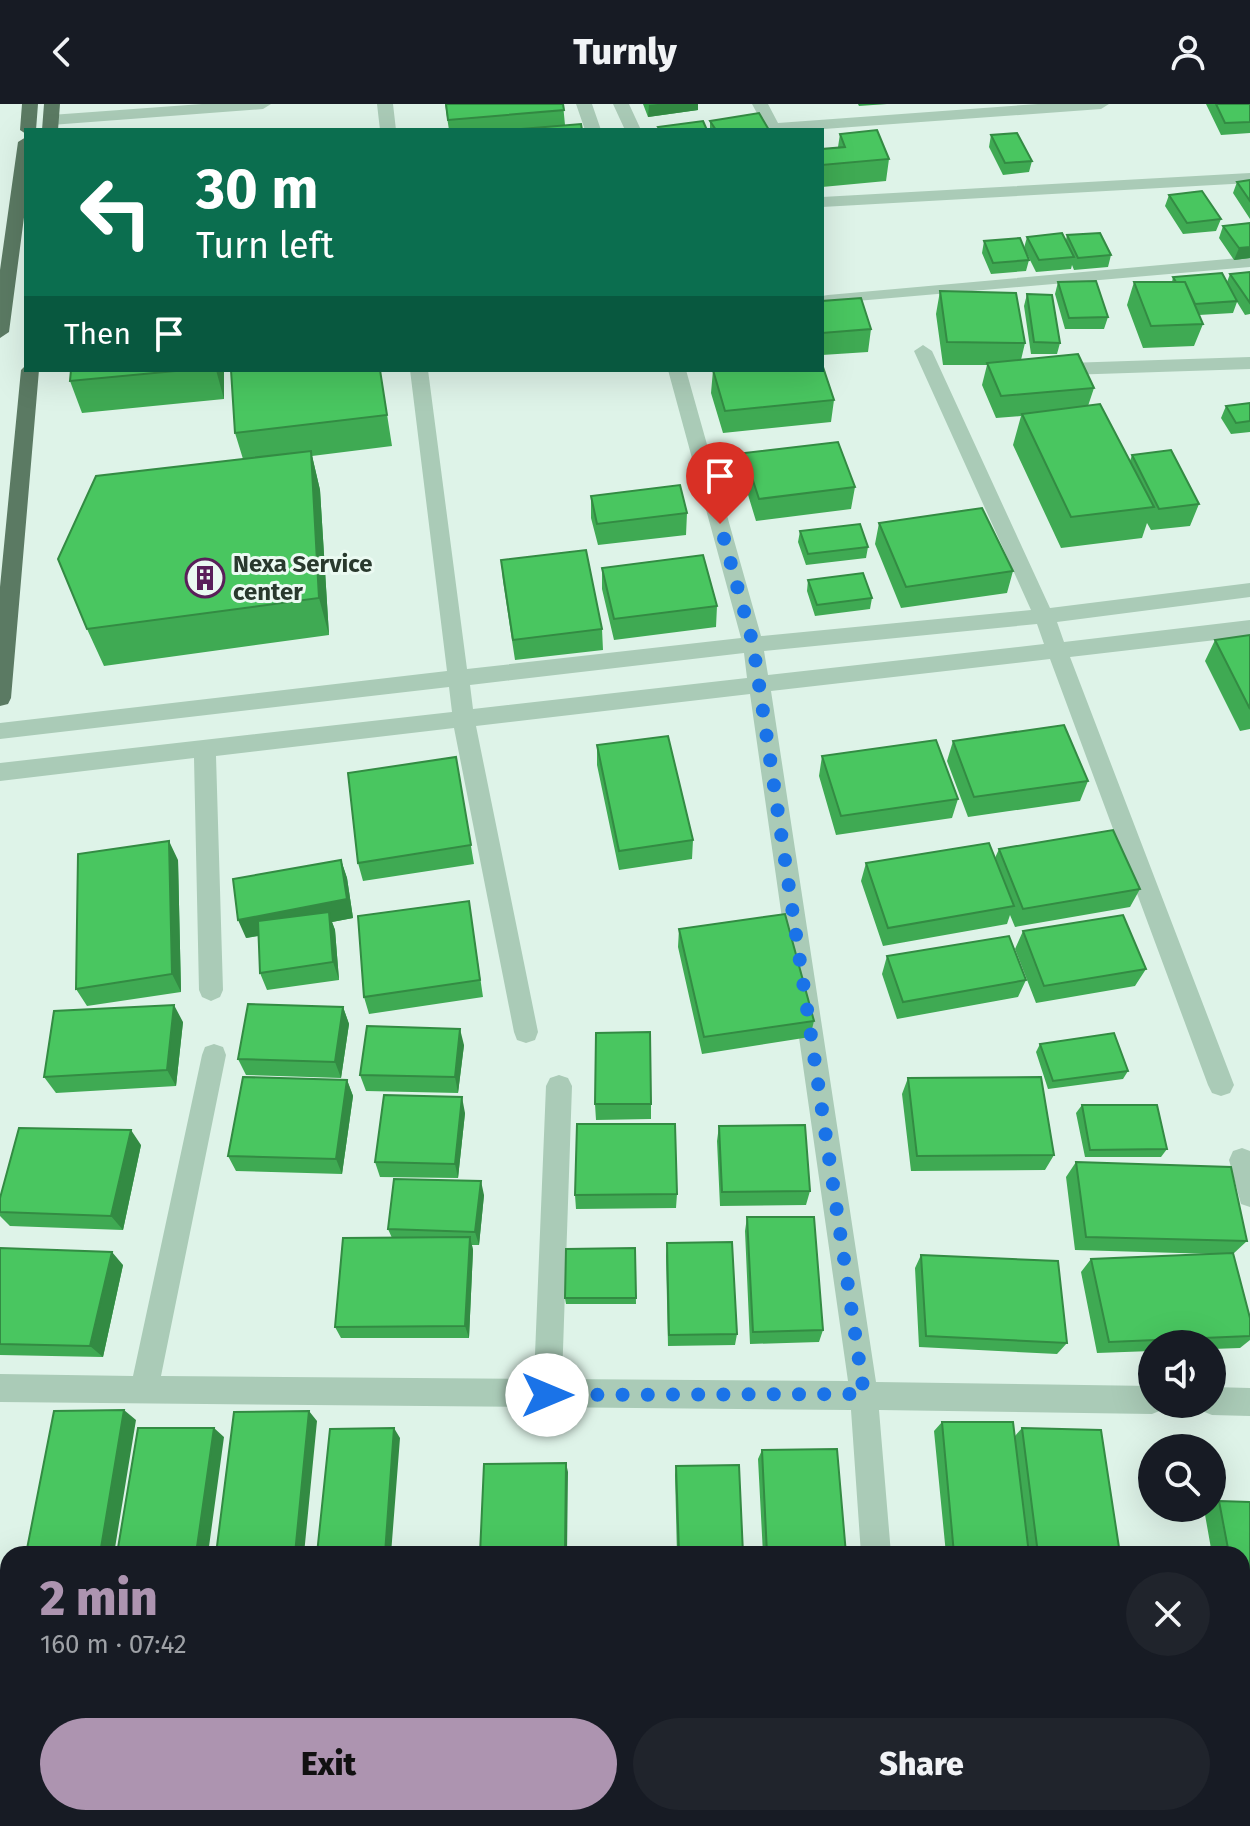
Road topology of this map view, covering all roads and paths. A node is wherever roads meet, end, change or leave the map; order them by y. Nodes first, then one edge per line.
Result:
1 (30, 104) edge
2 (263, 104) edge
3 (385, 104) edge
4 (584, 104) edge
5 (621, 104) edge
6 (760, 104) edge
7 (1101, 104) edge
8 (51, 118) edge
9 (28, 128) edge
10 (388, 128) edge
11 (592, 128) edge
12 (632, 128) edge
13 (773, 128) edge
14 (787, 128) edge
15 (24, 157) edge
16 (1250, 178) edge
17 (824, 202) edge
18 (1250, 262) edge
19 (828, 300) edge
20 (0, 332) edge
21 (923, 351) dead end
22 (1250, 363) edge
23 (1067, 369) edge
24 (30, 372) edge
25 (419, 372) edge
26 (678, 372) edge
27 (1250, 590) edge
28 (1044, 616) junction
29 (1250, 628) edge
30 (753, 644) junction
31 (1055, 651) junction
32 (458, 678) junction
33 (759, 683) junction
34 (0, 698) edge
35 (463, 717) junction
36 (0, 731) edge
37 (205, 751) junction
38 (0, 772) edge
39 (211, 990) dead end
40 (526, 1032) dead end
41 (214, 1055) dead end
42 (1221, 1085) dead end
43 (559, 1086) dead end
44 (1242, 1160) dead end
45 (1250, 1195) edge
46 (0, 1388) edge
47 (144, 1391) junction
48 (864, 1394) junction
49 (547, 1395) junction
50 (1138, 1400) edge
51 (1226, 1401) edge
52 (1250, 1402) edge
53 (875, 1546) edge

1 - 9 main road
2 - 8 street
3 - 10 street
4 - 11 street
5 - 12 street
6 - 13 street
7 - 14 street
15 - 20 main road
16 - 17 street
18 - 19 street
21 - 28 street
22 - 23 street
24 - 34 main road
25 - 32 street
26 - 30 street
27 - 28 street
28 - 30 street
28 - 31 street
29 - 31 street
30 - 32 street
30 - 33 street
31 - 33 street
31 - 42 street
32 - 35 street
32 - 36 street
33 - 35 street
33 - 48 street
35 - 37 street
35 - 40 street
37 - 38 street
37 - 39 street
41 - 47 street
43 - 49 street
44 - 45 street
46 - 47 street
47 - 49 street
48 - 49 street
48 - 50 street
48 - 53 street
51 - 52 street

